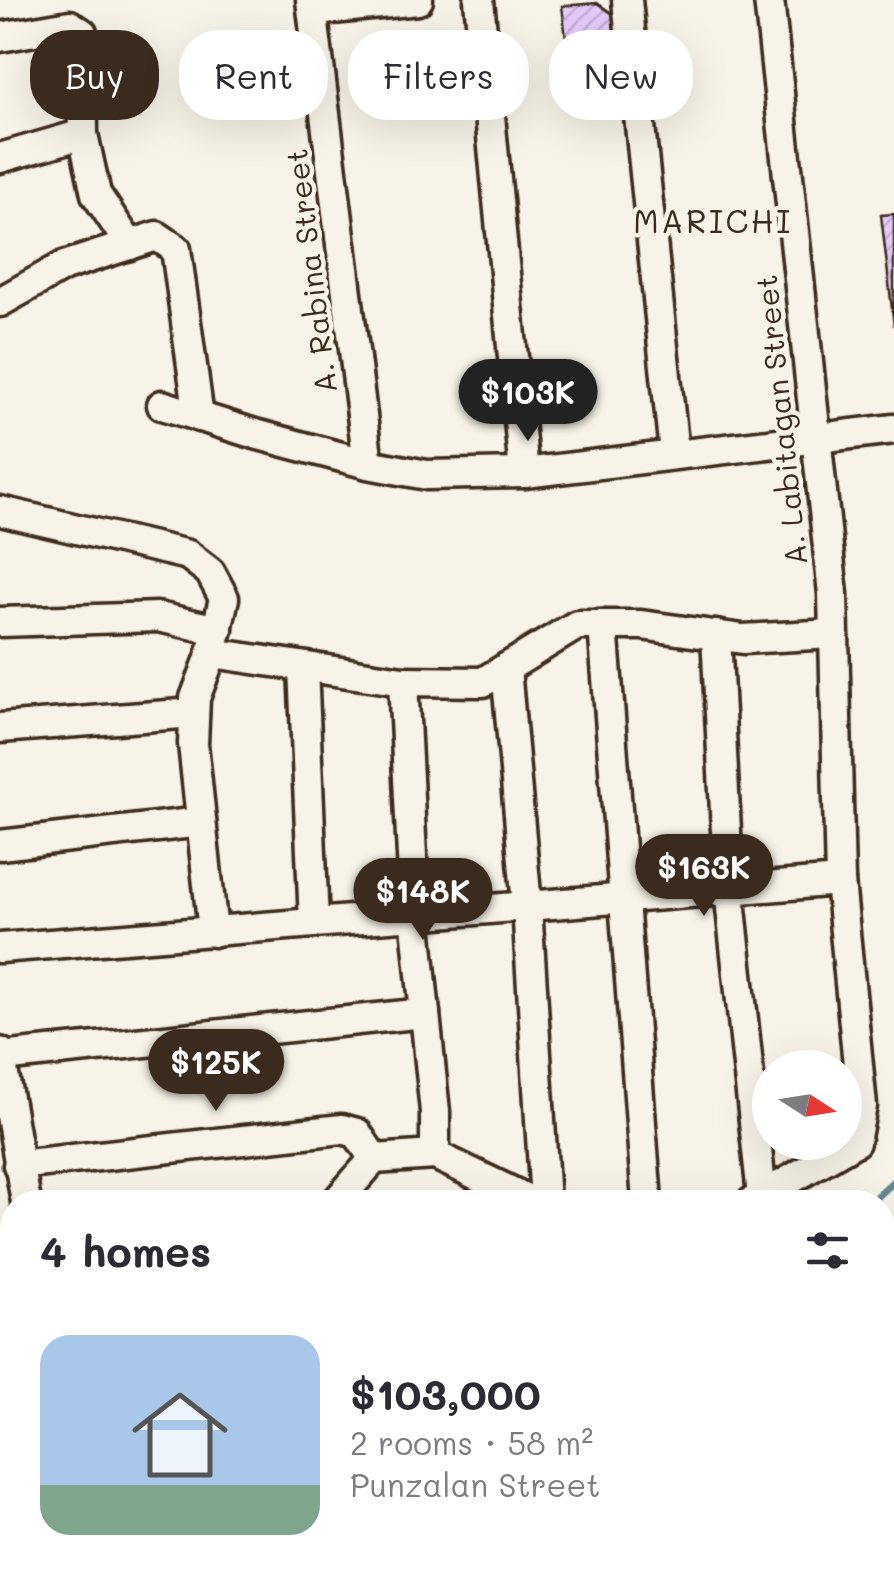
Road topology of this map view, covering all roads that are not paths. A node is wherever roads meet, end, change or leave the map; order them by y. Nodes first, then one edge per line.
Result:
1 (418, 0) edge
2 (479, 0) edge
3 (627, 0) edge
4 (768, 0) edge
5 (312, 6) edge
6 (0, 36) edge
7 (82, 134) junction
8 (0, 158) edge
9 (130, 245) junction
10 (0, 302) edge
11 (162, 404) dead end
12 (200, 416) junction
13 (894, 429) edge
14 (816, 438) junction
15 (674, 453) junction
16 (368, 464) junction
17 (524, 474) junction
18 (0, 511) edge
19 (0, 622) edge
20 (603, 625) junction
21 (833, 634) junction
22 (716, 635) junction
23 (215, 642) junction
24 (302, 666) junction
25 (506, 668) junction
26 (403, 681) junction
27 (194, 714) junction
28 (0, 728) edge
29 (201, 822) junction
30 (0, 845) edge
31 (840, 881) junction
32 (729, 890) junction
33 (623, 898) junction
34 (526, 906) junction
35 (416, 915) junction
36 (314, 924) junction
37 (212, 932) junction
38 (0, 948) edge
39 (425, 1014) junction
40 (0, 1054) edge
41 (435, 1154) junction
42 (374, 1159) junction
43 (18, 1165) junction
44 (23, 1190) edge
45 (347, 1190) edge
46 (508, 1190) edge
47 (544, 1190) edge
48 (646, 1190) edge
49 (756, 1190) edge
50 (772, 1190) edge

1 - 5 street
2 - 17 street
3 - 15 street
4 - 14 street, A. Labitagan Street
5 - 16 street, A. Rabina Street
6 - 7 street
7 - 8 street
7 - 9 street
9 - 10 street
9 - 12 street
11 - 12 street
12 - 16 street
13 - 14 street
14 - 15 street
14 - 21 street, A. Labitagan Street
15 - 17 street
16 - 17 street
18 - 23 street
19 - 23 street
20 - 22 street
20 - 25 street
20 - 33 street
21 - 22 street
21 - 31 street, A. Labitagan Street
22 - 32 street
23 - 24 street
23 - 27 street
24 - 26 street
24 - 36 street
25 - 26 street
25 - 34 street
26 - 35 street
27 - 28 street
27 - 29 street
29 - 30 street
29 - 37 street
31 - 32 street
31 - 50 street, A. Labitagan Street
32 - 33 street
32 - 49 street
33 - 34 street
33 - 48 street
34 - 35 street
34 - 47 street
35 - 36 street
35 - 39 street
36 - 37 street
37 - 38 street
39 - 40 street
39 - 41 street
40 - 43 street
41 - 42 street
41 - 46 street
42 - 43 street
42 - 45 street
43 - 44 street

